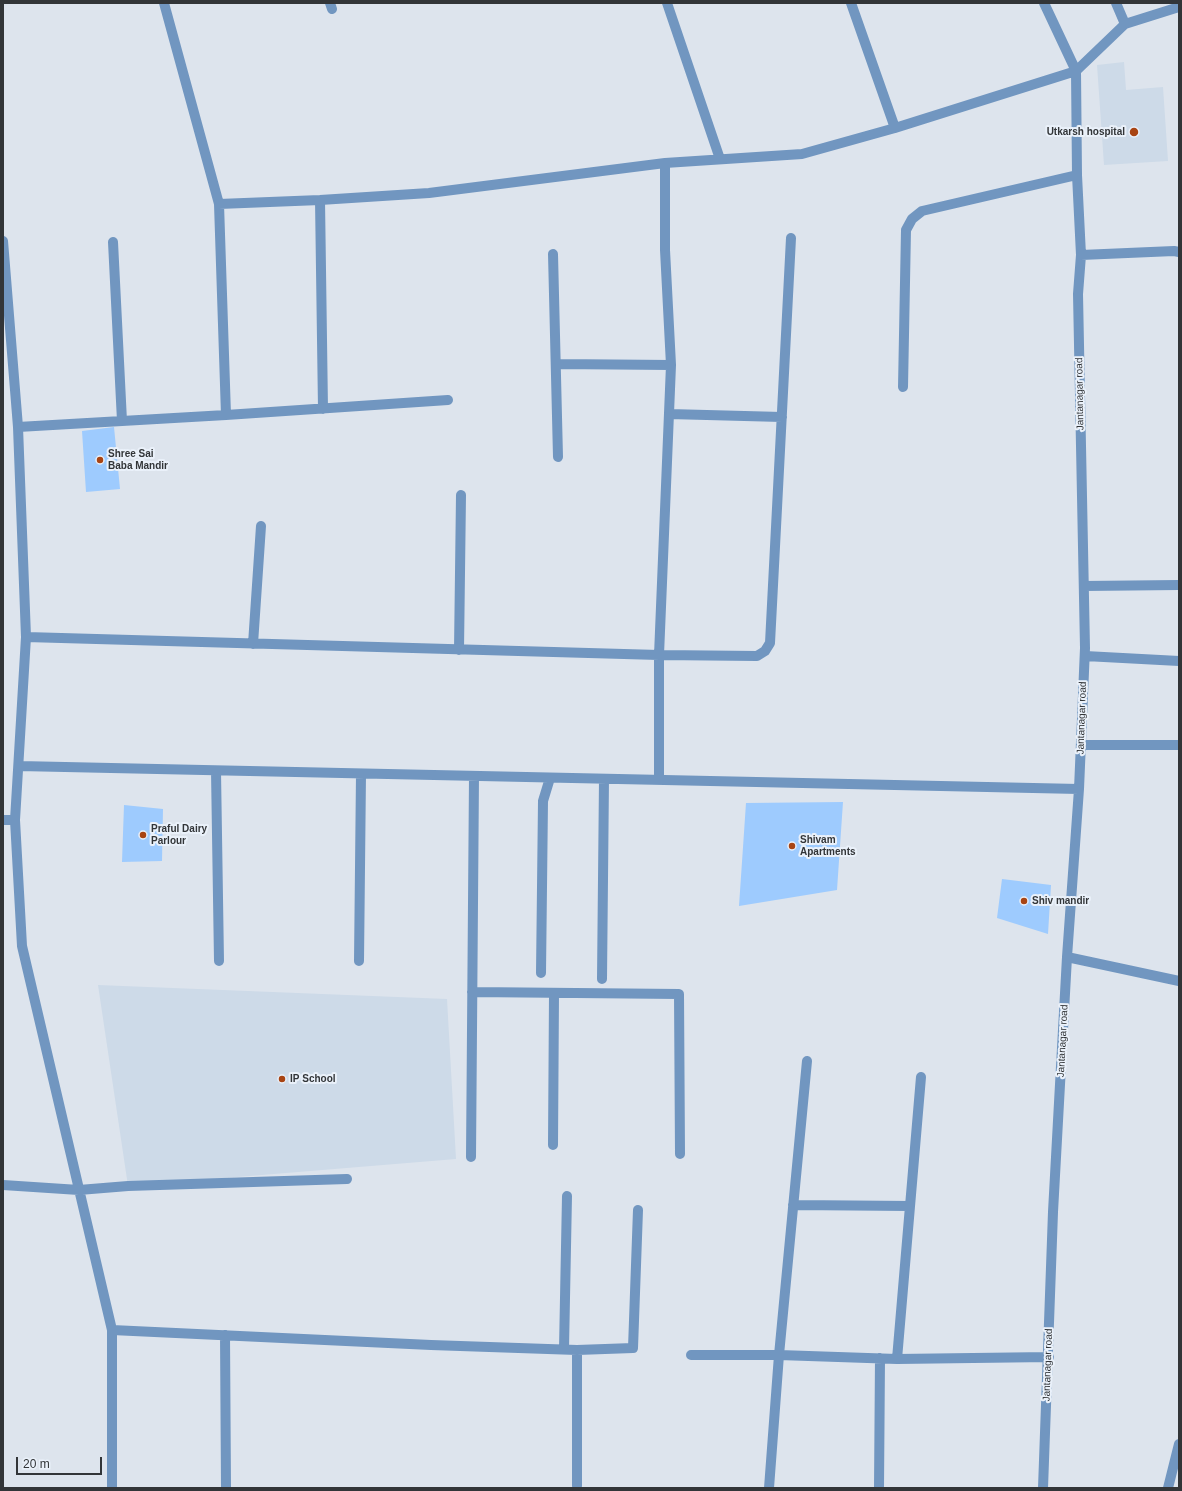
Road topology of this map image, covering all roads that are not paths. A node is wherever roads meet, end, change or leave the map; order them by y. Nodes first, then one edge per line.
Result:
1 (164, 3) edge
2 (667, 3) edge
3 (851, 3) edge
4 (1044, 3) edge
5 (1116, 3) edge
6 (1179, 7) edge
7 (1125, 24) junction
8 (1076, 71) junction
9 (894, 128) junction
10 (720, 159) junction
11 (665, 163) junction
12 (1077, 175) junction
13 (320, 200) junction
14 (218, 204) junction
15 (791, 238) dead end
16 (3, 241) edge
17 (113, 242) dead end
18 (1179, 252) edge
19 (552, 254) dead end
20 (1081, 256) junction
21 (8, 356) edge
22 (556, 364) junction
23 (671, 365) junction
24 (903, 387) dead end
25 (448, 400) dead end
26 (323, 409) junction
27 (669, 414) junction
28 (226, 415) junction
29 (782, 417) junction
30 (122, 421) junction
31 (18, 427) junction
32 (558, 457) dead end
33 (461, 494) dead end
34 (261, 526) dead end
35 (1179, 585) edge
36 (1084, 586) junction
37 (26, 637) junction
38 (253, 644) junction
39 (459, 650) junction
40 (659, 655) junction
41 (1085, 656) junction
42 (1179, 661) edge
43 (1081, 745) junction
44 (1179, 745) edge
45 (19, 766) junction
46 (216, 771) junction
47 (361, 774) junction
48 (474, 776) junction
49 (550, 778) junction
50 (604, 779) junction
51 (659, 780) junction
52 (1079, 789) junction
53 (3, 820) edge
54 (15, 820) junction
55 (1067, 956) junction
56 (219, 961) dead end
57 (359, 961) dead end
58 (541, 973) dead end
59 (602, 978) dead end
60 (1179, 981) edge
61 (472, 992) junction
62 (554, 994) junction
63 (807, 1061) dead end
64 (921, 1077) dead end
65 (553, 1145) dead end
66 (680, 1154) dead end
67 (470, 1157) dead end
68 (347, 1179) dead end
69 (3, 1185) edge
70 (79, 1190) junction
71 (567, 1196) dead end
72 (793, 1205) junction
73 (910, 1206) junction
74 (638, 1210) dead end
75 (112, 1330) junction
76 (225, 1335) junction
77 (564, 1349) junction
78 (577, 1350) junction
79 (690, 1355) dead end
80 (779, 1355) junction
81 (1048, 1357) junction
82 (880, 1358) junction
83 (897, 1359) junction
84 (1179, 1444) edge
85 (577, 1486) dead end
86 (112, 1488) edge
87 (226, 1488) edge
88 (769, 1488) edge
89 (879, 1488) edge
90 (1043, 1488) edge
91 (1168, 1488) edge

1 - 14 street
2 - 10 street
3 - 9 street
4 - 8 street
5 - 7 street
6 - 7 street
7 - 8 street
8 - 9 street
8 - 12 street, Jantanagar road
9 - 10 street
10 - 11 street
11 - 13 street
11 - 23 street
12 - 20 street, Jantanagar road
12 - 24 street
13 - 14 street
13 - 26 street
14 - 28 street
15 - 29 street
16 - 21 street
17 - 30 street
18 - 20 street
19 - 22 street
20 - 36 street, Jantanagar road
21 - 31 street
22 - 23 street
22 - 32 street
23 - 27 street
25 - 26 street
26 - 28 street
27 - 29 street
27 - 40 street
28 - 30 street
29 - 40 street
30 - 31 street
31 - 37 street
33 - 39 street
34 - 38 street
35 - 36 street
36 - 41 street, Jantanagar road
37 - 38 street
37 - 45 street
38 - 39 street
39 - 40 street
40 - 51 street
41 - 42 street
41 - 43 street, Jantanagar road
43 - 44 street
43 - 52 street, Jantanagar road
45 - 46 street
45 - 54 street
46 - 47 street
46 - 56 street
47 - 48 street
47 - 57 street
48 - 49 street
48 - 61 street
49 - 50 street
49 - 58 street
50 - 51 street
50 - 59 street
51 - 52 street
52 - 55 street, Jantanagar road
53 - 54 street
54 - 70 street
55 - 60 street
55 - 81 street, Jantanagar road
61 - 62 street
61 - 67 street
62 - 65 street
62 - 66 street
63 - 72 street
64 - 73 street
68 - 70 street
69 - 70 street
70 - 75 street
71 - 77 street
72 - 73 street
72 - 80 street
73 - 83 street
74 - 78 street
75 - 76 street
75 - 86 street
76 - 77 street
76 - 87 street
77 - 78 street
78 - 85 street
79 - 80 street
80 - 82 street
80 - 88 street
81 - 83 street
81 - 90 street, Jantanagar road
82 - 83 street
82 - 89 street
84 - 91 street

